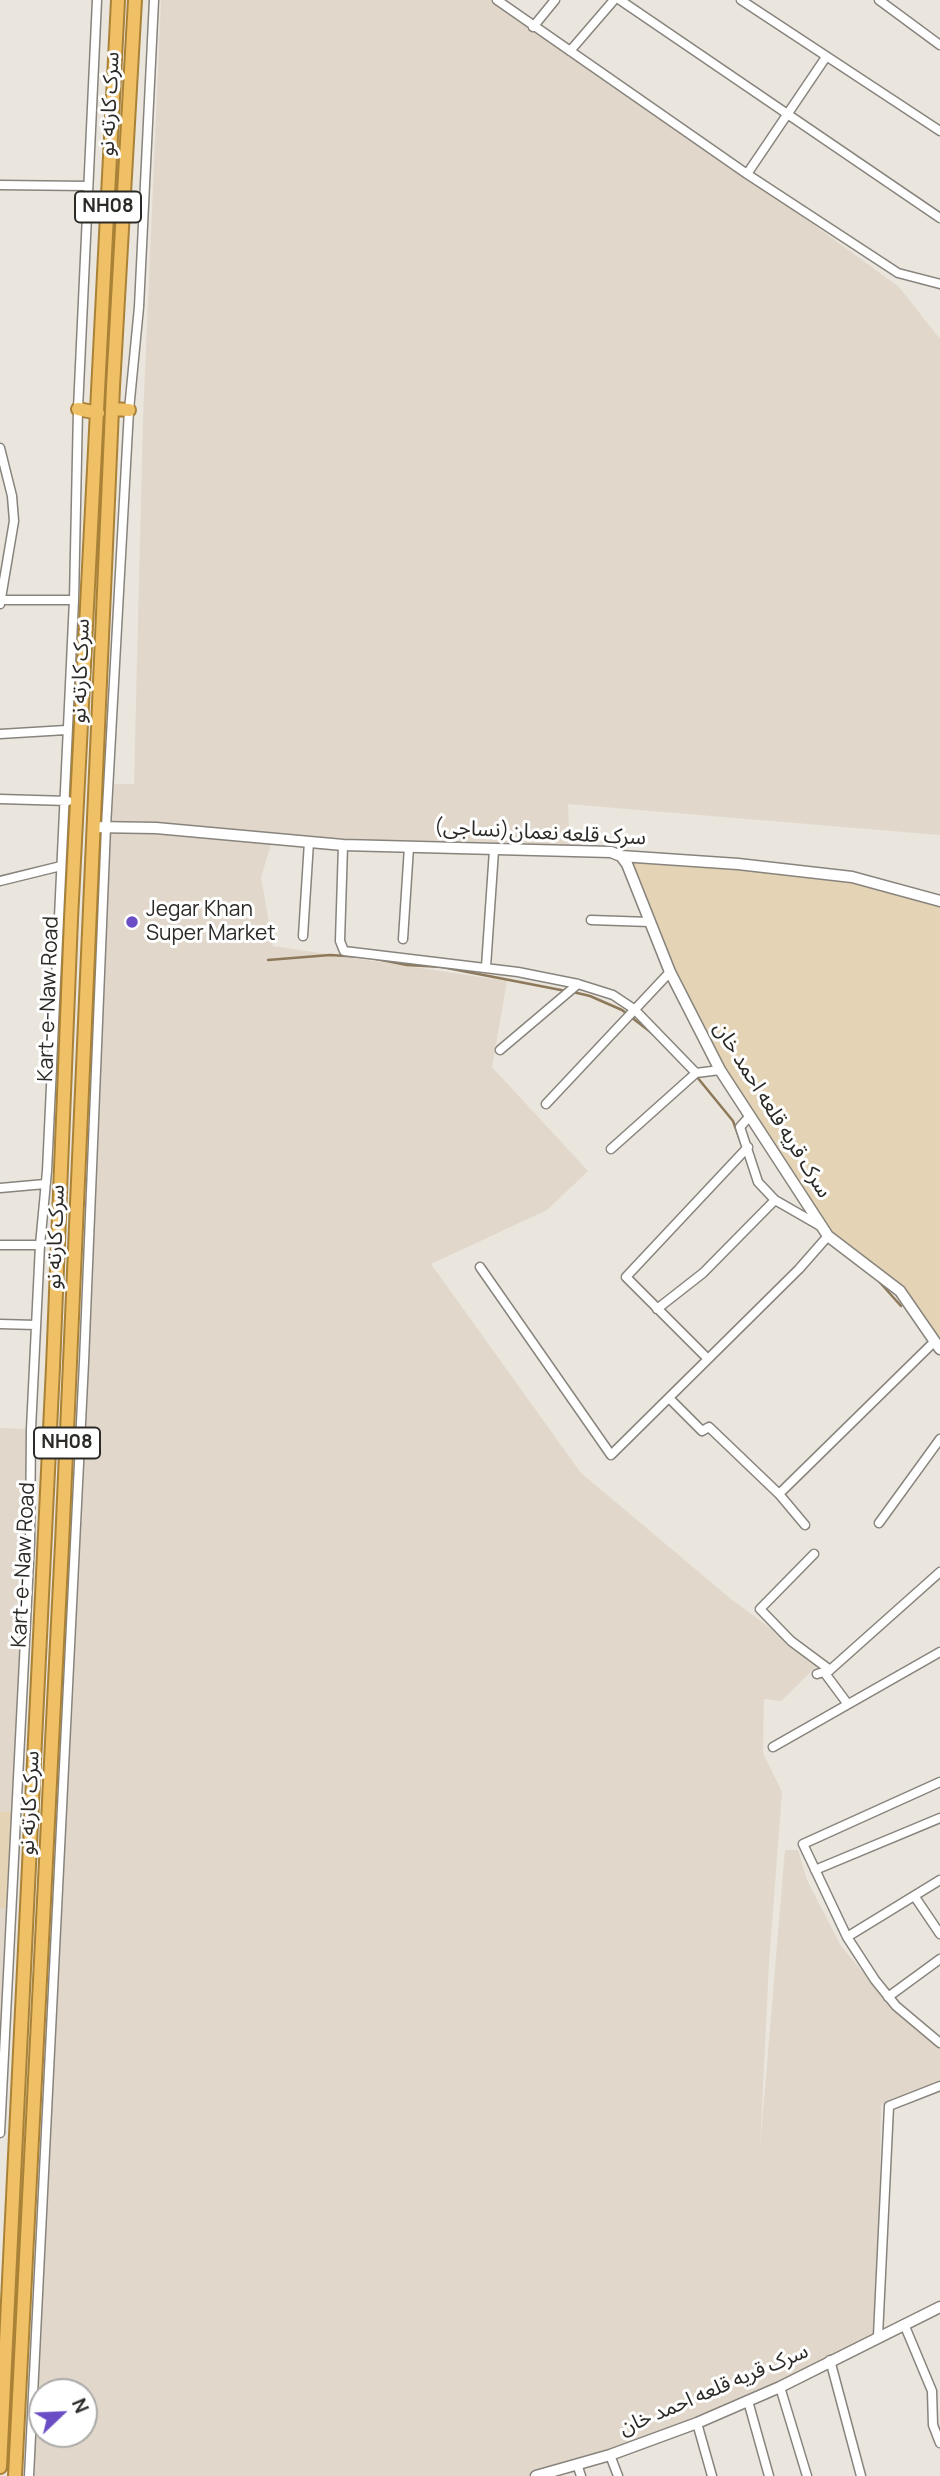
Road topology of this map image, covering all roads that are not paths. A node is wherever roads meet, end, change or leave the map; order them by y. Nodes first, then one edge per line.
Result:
1 (97, 0) edge
2 (118, 0) edge
3 (135, 0) edge
4 (154, 0) edge
5 (497, 0) edge
6 (555, 0) edge
7 (617, 0) edge
8 (741, 0) edge
9 (878, 0) edge
10 (533, 27) junction
11 (940, 45) edge
12 (570, 51) junction
13 (826, 57) junction
14 (788, 113) junction
15 (940, 131) edge
16 (747, 174) junction
17 (0, 185) edge
18 (88, 186) junction
19 (940, 218) edge
20 (122, 268) junction
21 (105, 273) junction
22 (939, 285) edge
23 (116, 352) junction
24 (102, 354) junction
25 (78, 409) junction
26 (113, 409) junction
27 (129, 410) junction
28 (98, 413) junction
29 (0, 448) edge
30 (74, 600) junction
31 (1, 602) edge
32 (66, 730) junction
33 (0, 734) edge
34 (0, 799) edge
35 (63, 800) junction
36 (78, 801) junction
37 (100, 827) junction
38 (309, 842) junction
39 (343, 845) junction
40 (409, 847) junction
41 (494, 850) junction
42 (621, 856) junction
43 (61, 866) junction
44 (73, 880) junction
45 (0, 881) edge
46 (90, 881) junction
47 (940, 901) edge
48 (591, 920) dead end
49 (650, 922) junction
50 (303, 936) dead end
51 (403, 940) dead end
52 (486, 967) junction
53 (670, 972) junction
54 (578, 984) junction
55 (62, 985) junction
56 (634, 1009) junction
57 (500, 1050) dead end
58 (720, 1070) junction
59 (696, 1073) junction
60 (546, 1104) dead end
61 (750, 1116) junction
62 (748, 1147) junction
63 (611, 1149) dead end
64 (46, 1184) junction
65 (0, 1188) edge
66 (775, 1200) junction
67 (825, 1232) junction
68 (0, 1245) edge
69 (40, 1245) junction
70 (480, 1267) dead end
71 (657, 1309) junction
72 (0, 1324) edge
73 (36, 1325) junction
74 (938, 1345) edge
75 (708, 1359) junction
76 (670, 1399) junction
77 (940, 1439) edge
78 (779, 1494) junction
79 (878, 1523) dead end
80 (804, 1525) dead end
81 (814, 1554) dead end
82 (940, 1572) edge
83 (940, 1652) edge
84 (824, 1672) junction
85 (847, 1703) junction
86 (773, 1747) dead end
87 (32, 1774) junction
88 (50, 1774) junction
89 (940, 1782) edge
90 (940, 1818) edge
91 (815, 1870) junction
92 (940, 1880) edge
93 (915, 1897) junction
94 (940, 1934) edge
95 (848, 1937) junction
96 (940, 1959) edge
97 (888, 1997) junction
98 (3, 2012) edge
99 (940, 2043) edge
100 (940, 2086) edge
101 (0, 2133) edge
102 (940, 2307) edge
103 (904, 2324) junction
104 (878, 2336) junction
105 (830, 2360) junction
106 (780, 2387) junction
107 (4, 2392) junction
108 (19, 2392) junction
109 (748, 2401) junction
110 (697, 2423) junction
111 (936, 2423) edge
112 (940, 2443) edge
113 (611, 2455) junction
114 (577, 2464) junction
115 (0, 2467) edge
116 (15, 2476) edge
117 (29, 2476) edge
118 (537, 2476) edge
119 (581, 2476) edge
120 (618, 2476) edge
121 (712, 2476) edge
122 (769, 2476) edge
123 (807, 2476) edge
124 (861, 2476) edge

1 - 18 street
2 - 21 highway, سرک کارته نو / NH08
3 - 20 highway, سرک کارته نو / NH08
4 - 27 street
5 - 10 street
6 - 10 street
7 - 12 street
7 - 14 street
8 - 13 street
9 - 11 street
10 - 12 street
12 - 16 street
13 - 14 street
13 - 15 street
14 - 16 street
14 - 19 street
16 - 22 street
17 - 18 street
18 - 25 street
20 - 21 highway
20 - 23 highway, سرک کارته نو / NH08
21 - 24 highway, سرک کارته نو / NH08
23 - 24 highway
23 - 26 highway, سرک کارته نو / NH08
24 - 28 highway, سرک کارته نو / NH08
25 - 28 highway
25 - 30 street
26 - 27 highway
26 - 37 highway, سرک کارته نو / NH08
27 - 37 street
28 - 36 highway, Kart-e-Naw Road / NH08
29 - 31 street
30 - 31 street
30 - 32 street
32 - 33 street
32 - 35 street
34 - 35 street
35 - 36 street
35 - 43 street
36 - 44 highway, Kart-e-Naw Road / NH08
37 - 38 street, سرک قلعه نعمان(نساجی)
37 - 46 highway, سرک کارته نو / NH08
37 - 117 street
38 - 39 street, سرک قلعه نعمان(نساجی)
38 - 50 street
39 - 40 street, سرک قلعه نعمان(نساجی)
39 - 52 street
40 - 41 street, سرک قلعه نعمان(نساجی)
40 - 51 street
41 - 42 street, سرک قلعه نعمان(نساجی)
41 - 52 street
42 - 47 street, سرک قلعه نعمان(نساجی)
42 - 49 street, سرک قریه قلعه احمد خان
43 - 45 street
43 - 55 street
44 - 46 highway
44 - 55 highway, Kart-e-Naw Road / NH08
46 - 88 highway, سرک کارته نو / NH08
48 - 49 street
49 - 53 street, سرک قریه قلعه احمد خان
52 - 54 street
53 - 56 street
53 - 58 street, سرک قریه قلعه احمد خان
54 - 56 street
54 - 57 street
55 - 64 street
55 - 87 highway, Kart-e-Naw Road / NH08
56 - 59 street
56 - 60 street
58 - 59 street
58 - 61 street, سرک قریه قلعه احمد خان
59 - 63 street
61 - 62 street
61 - 67 street, سرک قریه قلعه احمد خان
62 - 66 street
62 - 71 street
64 - 65 street
64 - 69 street
66 - 67 street
66 - 71 street
67 - 74 street, سرک قریه قلعه احمد خان
67 - 75 street
68 - 69 street
69 - 73 street
70 - 76 street
71 - 75 street
72 - 73 street
73 - 98 street
74 - 78 street
75 - 76 street
76 - 78 street
77 - 79 street
78 - 80 street
81 - 84 street
82 - 84 street
83 - 85 street
84 - 85 street
85 - 86 street
87 - 88 highway
87 - 107 highway, Kart-e-Naw Road / NH08
88 - 108 highway, سرک کارته نو / NH08
89 - 91 street
90 - 91 street
91 - 95 street
92 - 93 street
93 - 94 street
93 - 95 street
95 - 97 street
96 - 97 street
97 - 99 street
98 - 101 street
100 - 104 street
102 - 103 street, سرک قریه قلعه احمد خان
103 - 104 street, سرک قریه قلعه احمد خان
103 - 111 street
104 - 105 street, سرک قریه قلعه احمد خان
105 - 106 street, سرک قریه قلعه احمد خان
105 - 124 street
106 - 109 street, سرک قریه قلعه احمد خان
106 - 123 street
107 - 108 highway
107 - 115 highway, Kart-e-Naw Road / NH08
108 - 116 highway, سرک کارته نو / NH08
109 - 110 street, سرک قریه قلعه احمد خان
109 - 122 street
110 - 113 street, سرک قریه قلعه احمد خان
110 - 121 street
111 - 112 street
113 - 114 street, سرک قریه قلعه احمد خان
113 - 120 street
114 - 118 street, سرک قریه قلعه احمد خان
114 - 119 street

